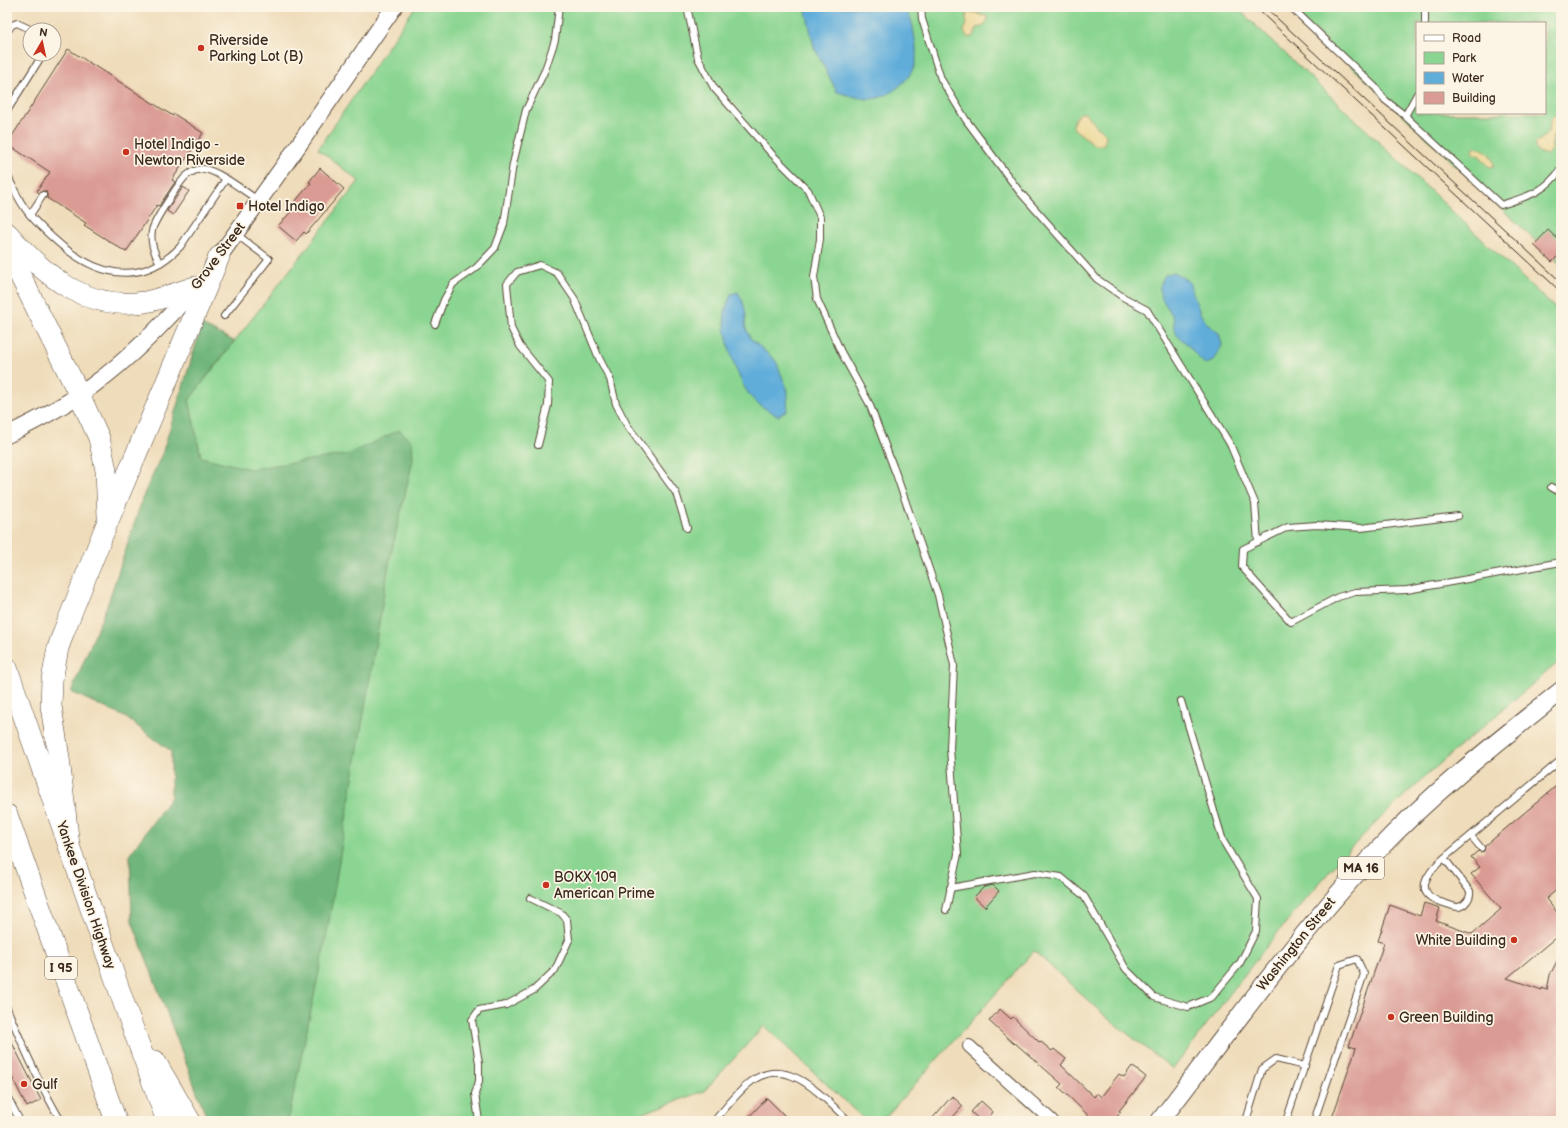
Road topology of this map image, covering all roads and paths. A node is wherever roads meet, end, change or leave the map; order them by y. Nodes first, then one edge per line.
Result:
1 (394, 7) edge
2 (559, 7) edge
3 (688, 7) edge
4 (921, 7) edge
5 (1291, 7) edge
6 (1425, 7) edge
7 (1425, 22) edge
8 (22, 25) edge
9 (7, 32) edge
10 (38, 62) edge
11 (1416, 96) edge
12 (7, 111) edge
13 (1406, 117) junction
14 (1561, 169) edge
15 (7, 174) edge
16 (226, 179) junction
17 (43, 195) dead end
18 (259, 201) junction
19 (30, 215) junction
20 (7, 233) edge
21 (236, 234) junction
22 (7, 249) edge
23 (219, 257) junction
24 (160, 263) junction
25 (195, 287) junction
26 (224, 316) dead end
27 (435, 324) dead end
28 (79, 394) junction
29 (7, 435) edge
30 (538, 445) dead end
31 (1551, 487) dead end
32 (1561, 493) edge
33 (1458, 516) dead end
34 (108, 520) junction
35 (687, 528) dead end
36 (1258, 542) junction
37 (1561, 562) edge
38 (7, 668) edge
39 (1561, 691) edge
40 (1180, 701) dead end
41 (1561, 760) edge
42 (7, 815) edge
43 (1471, 836) junction
44 (69, 846) junction
45 (1481, 848) dead end
46 (1444, 858) junction
47 (950, 888) junction
48 (530, 898) dead end
49 (946, 910) dead end
50 (7, 1008) edge
51 (128, 1015) junction
52 (969, 1046) dead end
53 (1305, 1066) junction
54 (7, 1096) edge
55 (20, 1121) edge
56 (61, 1121) edge
57 (116, 1121) edge
58 (167, 1121) edge
59 (190, 1121) edge
60 (479, 1121) edge
61 (714, 1121) edge
62 (848, 1121) edge
63 (1052, 1121) edge
64 (1160, 1121) edge
65 (1246, 1121) edge
66 (1286, 1121) edge
67 (1314, 1121) edge

1 - 18 main road, Grove Street
2 - 27 lane
3 - 47 lane
4 - 36 lane
5 - 13 lane
6 - 7 lane
8 - 9 lane
10 - 12 lane
11 - 13 lane
13 - 14 lane
15 - 19 lane
16 - 18 lane
16 - 24 lane
16 - 24 lane
17 - 19 lane
18 - 21 main road, Grove Street
19 - 24 lane
20 - 25 highway
21 - 23 main road, Grove Street
21 - 26 lane
22 - 28 highway
23 - 25 main road, Grove Street
23 - 34 highway
25 - 28 main road, Grove Street
28 - 29 main road, Grove Street
28 - 34 highway
30 - 35 lane
31 - 32 lane
33 - 36 lane
34 - 44 highway
36 - 37 lane
38 - 44 highway, Yankee Division Highway
39 - 64 main road, Washington Street / MA 16
40 - 47 lane
41 - 43 lane
42 - 57 highway, I 95
43 - 45 lane
43 - 46 lane
44 - 51 highway, Yankee Division Highway
46 - 46 lane
47 - 49 lane
48 - 60 lane
50 - 56 lane
51 - 58 highway, Yankee Division Highway
51 - 59 highway
52 - 63 street
53 - 65 lane
53 - 66 lane
53 - 67 lane
54 - 55 lane
61 - 62 lane

